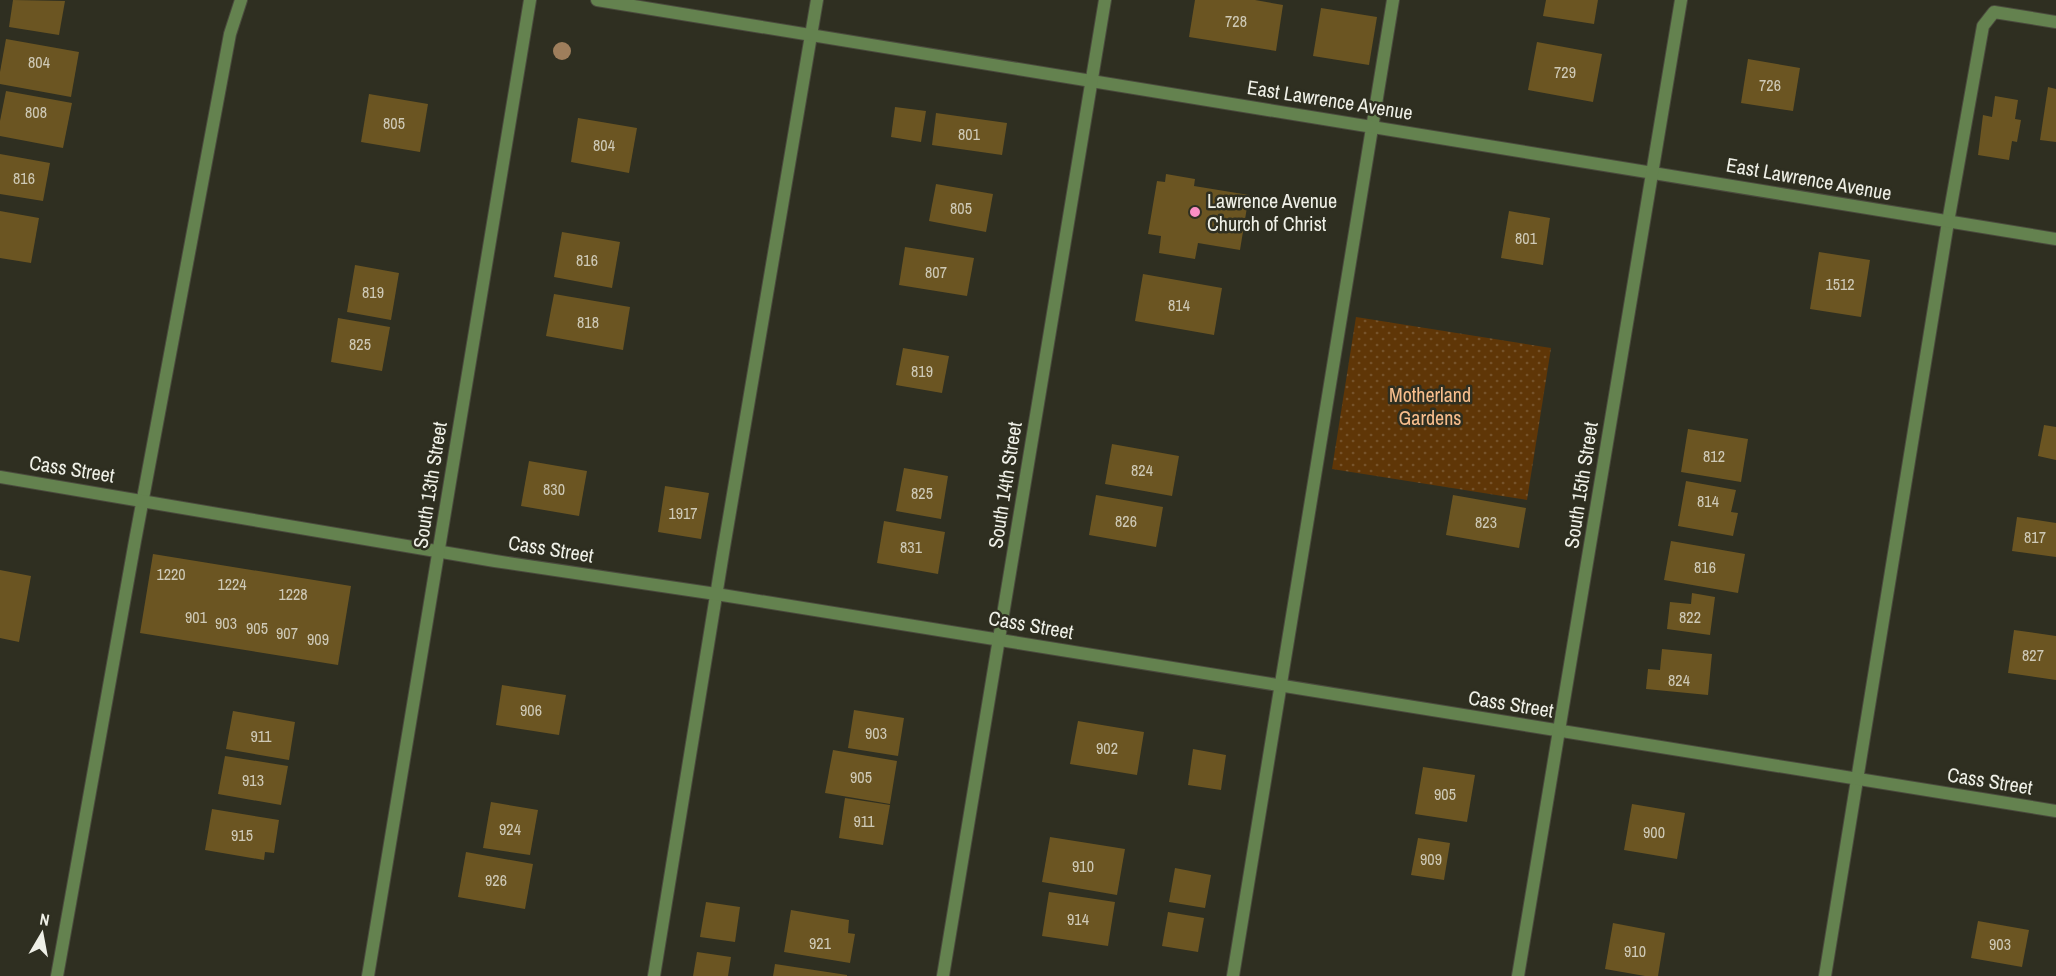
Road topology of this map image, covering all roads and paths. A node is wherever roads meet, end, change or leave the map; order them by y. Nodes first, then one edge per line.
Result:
1 (242, 0) edge
2 (530, 0) edge
3 (597, 0) edge
4 (817, 0) edge
5 (1105, 0) edge
6 (1393, 0) edge
7 (1681, 0) edge
8 (2056, 22) edge
9 (811, 36) junction
10 (1091, 81) junction
11 (1372, 127) junction
12 (1652, 171) junction
13 (1948, 222) junction
14 (2056, 239) edge
15 (0, 477) edge
16 (142, 501) junction
17 (439, 551) junction
18 (716, 594) junction
19 (999, 640) junction
20 (1281, 686) junction
21 (1559, 732) junction
22 (1857, 779) junction
23 (2056, 811) edge
24 (57, 976) edge
25 (368, 976) edge
26 (654, 976) edge
27 (943, 976) edge
28 (1233, 976) edge
29 (1518, 976) edge
30 (1825, 976) edge

1 - 16 street
2 - 17 street, South 13th Street
3 - 9 street, East Lawrence Avenue
4 - 9 street
5 - 10 street, South 14th Street
6 - 11 street
7 - 12 street, South 15th Street
8 - 13 street
9 - 10 street, East Lawrence Avenue
9 - 18 street
10 - 11 street, East Lawrence Avenue
10 - 19 street, South 14th Street
11 - 12 street, East Lawrence Avenue
11 - 20 street
12 - 13 street, East Lawrence Avenue
12 - 21 street, South 15th Street
13 - 14 street, East Lawrence Avenue
13 - 22 street
15 - 16 street, Cass Street
16 - 17 street, Cass Street
16 - 24 street
17 - 18 street, Cass Street
17 - 25 street, South 13th Street
18 - 19 street, Cass Street
18 - 26 street
19 - 20 street, Cass Street
19 - 27 street, South 14th Street
20 - 21 street, Cass Street
20 - 28 street
21 - 22 street, Cass Street
21 - 29 street, South 15th Street
22 - 23 street, Cass Street
22 - 30 street

